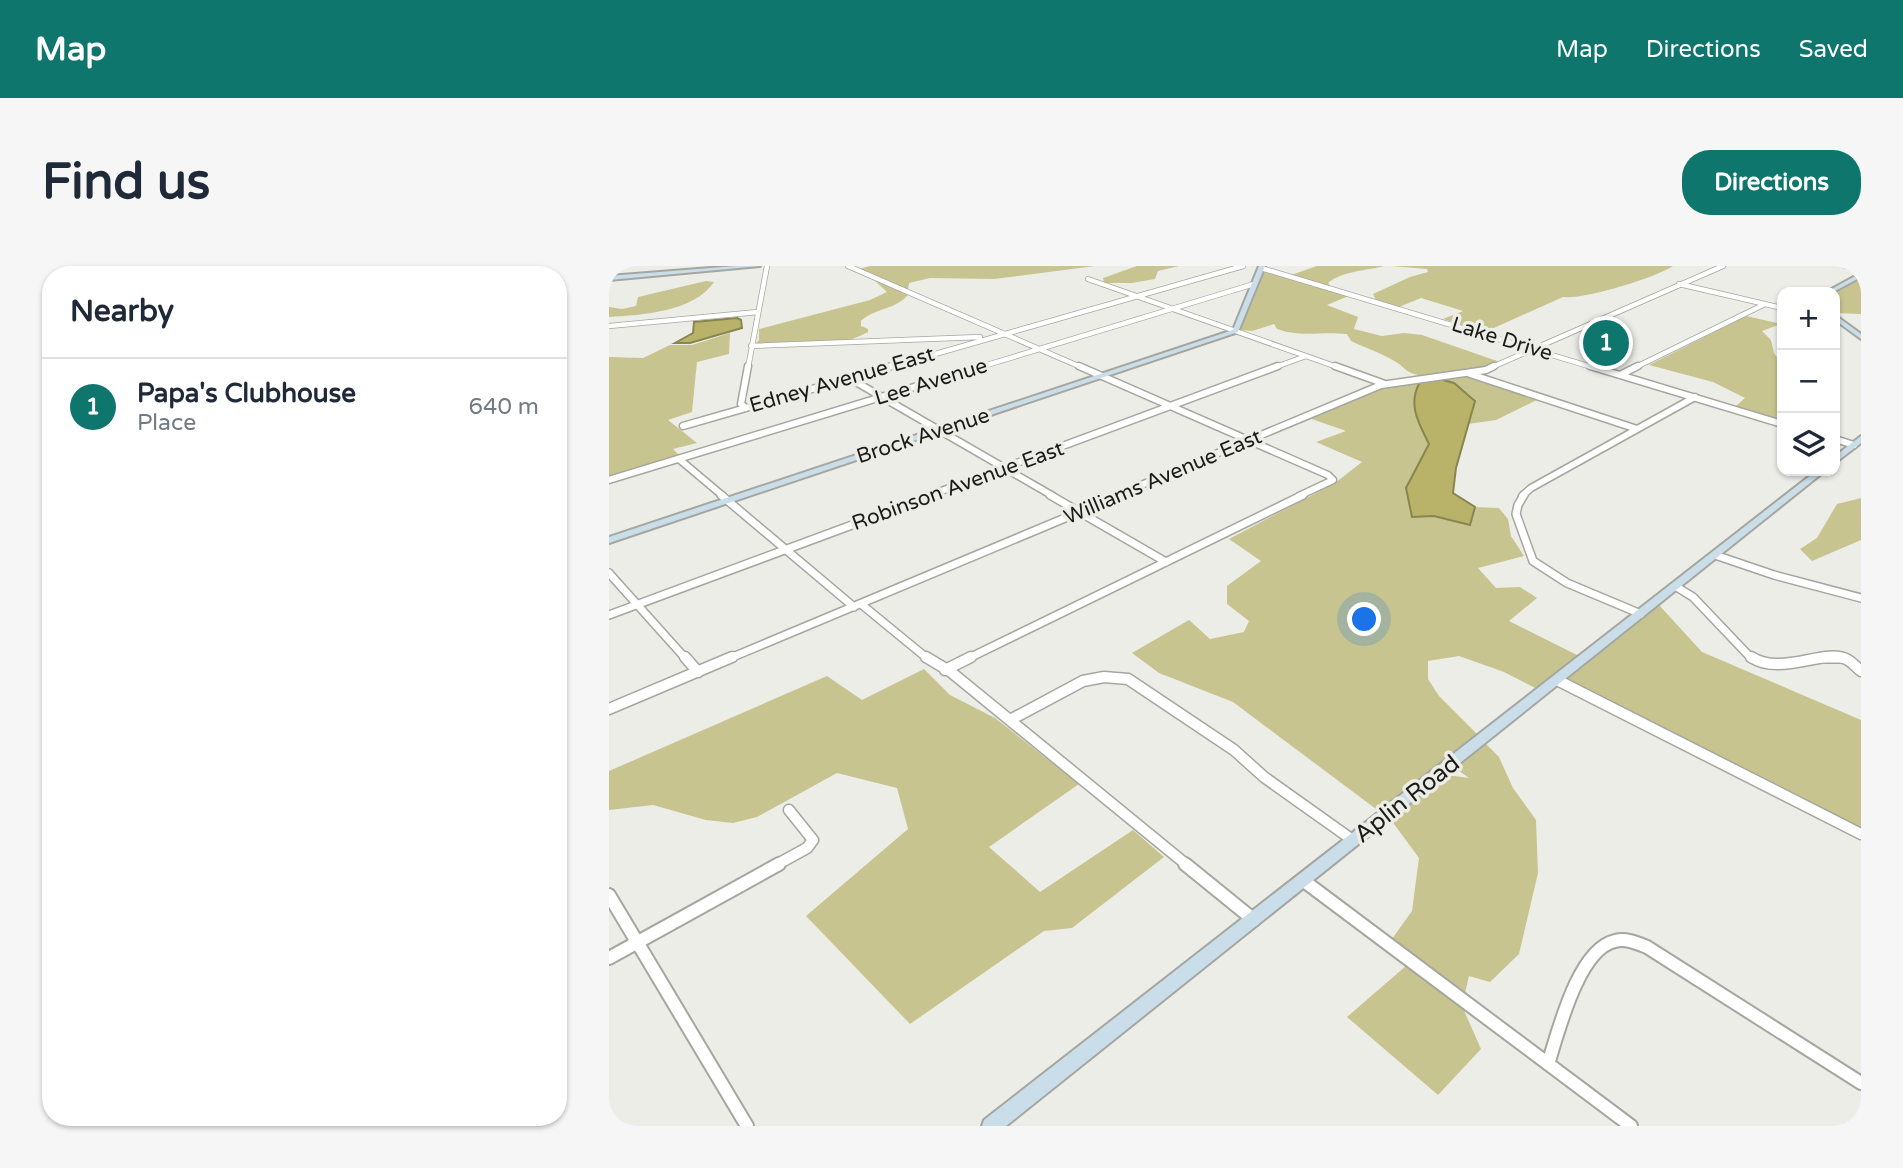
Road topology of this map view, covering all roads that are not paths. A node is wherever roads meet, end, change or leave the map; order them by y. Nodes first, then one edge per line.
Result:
1 (757, 266) edge
2 (767, 266) edge
3 (848, 266) edge
4 (1243, 266) edge
5 (1723, 266) edge
6 (1845, 266) edge
7 (1262, 267) edge
8 (1861, 269) edge
9 (1861, 275) edge
10 (609, 278) edge
11 (1088, 278) dead end
12 (1679, 284) junction
13 (1254, 285) junction
14 (1838, 287) edge
15 (1138, 297) junction
16 (1765, 304) junction
17 (1777, 307) edge
18 (1173, 309) junction
19 (758, 312) junction
20 (1840, 322) edge
21 (609, 326) edge
22 (1236, 331) junction
23 (1005, 333) junction
24 (992, 337) junction
25 (1861, 337) edge
26 (751, 346) junction
27 (1041, 349) junction
28 (1533, 349) junction
29 (1306, 356) junction
30 (1470, 374) junction
31 (1620, 375) junction
32 (1103, 376) junction
33 (849, 378) junction
34 (1385, 384) junction
35 (881, 397) junction
36 (1695, 397) junction
37 (1171, 406) junction
38 (746, 408) junction
39 (1777, 422) edge
40 (683, 426) dead end
41 (1637, 429) junction
42 (939, 430) junction
43 (1249, 441) junction
44 (1857, 442) edge
45 (1840, 456) edge
46 (679, 458) junction
47 (1004, 468) junction
48 (1815, 476) edge
49 (609, 480) edge
50 (727, 501) junction
51 (1080, 511) junction
52 (609, 540) edge
53 (785, 550) junction
54 (1715, 555) junction
55 (1166, 562) junction
56 (609, 573) edge
57 (1675, 586) junction
58 (1861, 598) edge
59 (639, 604) junction
60 (857, 605) junction
61 (1641, 614) junction
62 (609, 615) edge
63 (945, 670) junction
64 (1861, 671) edge
65 (698, 672) junction
66 (1557, 680) junction
67 (609, 709) edge
68 (1010, 720) junction
69 (789, 810) dead end
70 (1861, 834) edge
71 (1354, 841) junction
72 (1304, 881) junction
73 (609, 895) edge
74 (1254, 920) junction
75 (637, 942) junction
76 (609, 958) edge
77 (1548, 1064) junction
78 (1861, 1083) edge
79 (747, 1126) edge
80 (991, 1126) edge
81 (1631, 1126) edge

1 - 10 street
2 - 19 street
3 - 23 street
4 - 15 street, Edney Avenue East
5 - 12 street, Williams Avenue East
6 - 8 street
7 - 13 street
7 - 28 street, Lake Drive
9 - 14 street
11 - 15 street
12 - 16 street
12 - 28 street, Williams Avenue East
13 - 18 street, Lee Avenue
13 - 22 street
15 - 18 street
15 - 23 street, Edney Avenue East
16 - 17 street
16 - 31 street
18 - 22 street
18 - 27 street, Lee Avenue
19 - 21 street
19 - 26 street
20 - 25 street
22 - 29 street
22 - 32 street, Brock Avenue
23 - 24 street, Edney Avenue East
23 - 27 street
24 - 26 street
24 - 33 street, Edney Avenue East
26 - 38 street
27 - 32 street
27 - 35 street, Lee Avenue
28 - 30 street, Williams Avenue East
28 - 31 street, Lake Drive
29 - 34 street
29 - 37 street, Robinson Avenue East
30 - 34 street, Williams Avenue East
30 - 41 street
31 - 36 street, Lake Drive
32 - 37 street
32 - 42 street, Brock Avenue
33 - 35 street
33 - 38 street, Edney Avenue East
34 - 43 street, Williams Avenue East
35 - 42 street
35 - 46 street, Lee Avenue
36 - 39 street, Lake Drive
36 - 41 street
37 - 43 street
37 - 47 street, Robinson Avenue East
38 - 40 street, Edney Avenue East
41 - 61 street
42 - 47 street
42 - 50 street, Brock Avenue
43 - 51 street, Williams Avenue East
43 - 55 street
44 - 45 street
46 - 49 street, Lee Avenue
46 - 50 street
47 - 51 street
47 - 53 street, Robinson Avenue East
48 - 54 street, Aplin Road
50 - 52 street, Brock Avenue
50 - 53 street
51 - 55 street
51 - 60 street, Williams Avenue East
53 - 59 street, Robinson Avenue East
53 - 60 street
54 - 57 street, Aplin Road
54 - 58 street
55 - 63 street
56 - 59 street
57 - 61 street, Aplin Road
57 - 64 street
59 - 62 street, Robinson Avenue East
59 - 65 street
60 - 63 street
60 - 65 street, Williams Avenue East
61 - 66 street, Aplin Road
63 - 68 street
65 - 67 street, Williams Avenue East
66 - 70 street
66 - 71 street, Aplin Road
68 - 71 street
68 - 74 street
69 - 75 street
71 - 72 street, Aplin Road
72 - 74 street, Aplin Road
72 - 77 street
73 - 75 street
74 - 80 street, Aplin Road
75 - 76 street
75 - 79 street
77 - 78 street
77 - 81 street

